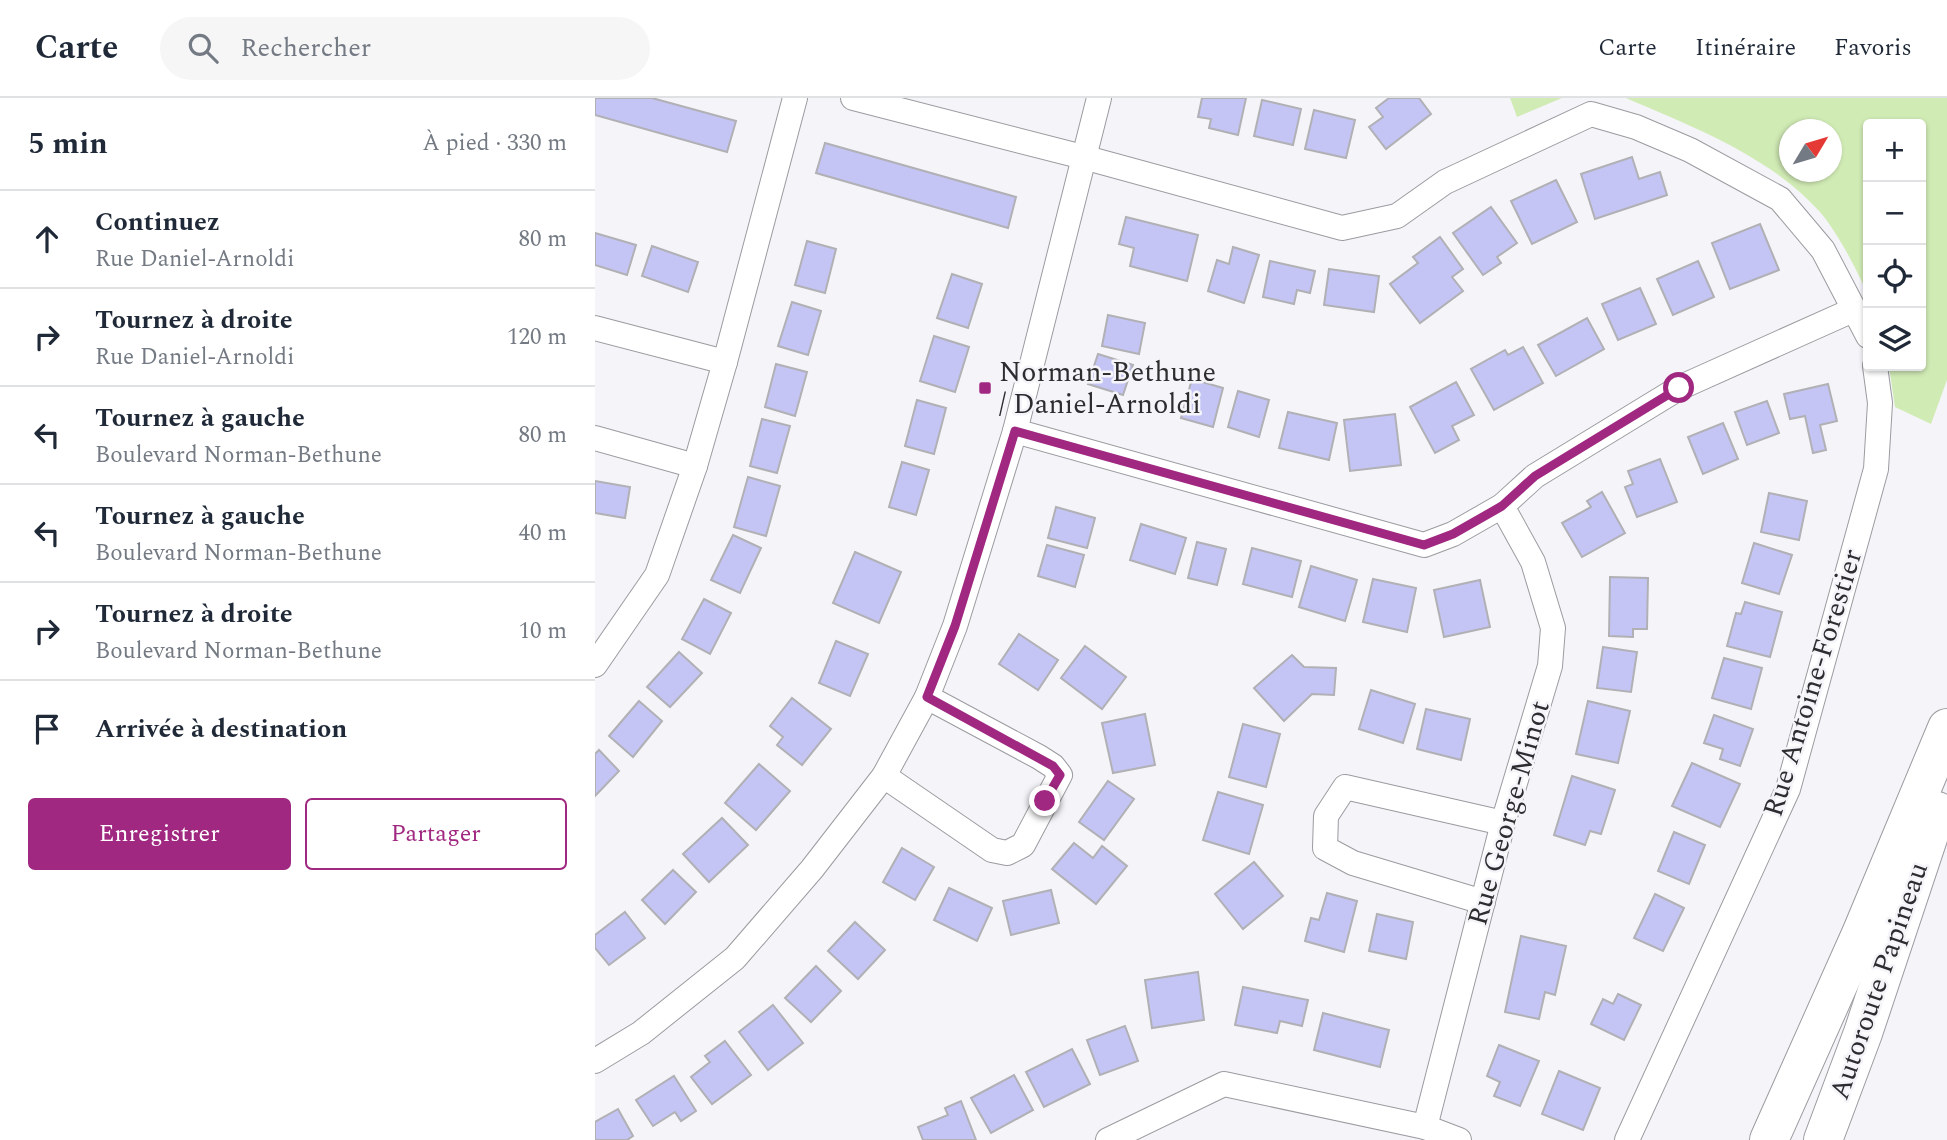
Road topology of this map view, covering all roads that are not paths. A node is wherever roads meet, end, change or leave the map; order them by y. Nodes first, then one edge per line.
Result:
1 (795, 98) edge
2 (853, 98) edge
3 (1099, 98) edge
4 (1083, 157) junction
5 (1853, 310) junction
6 (1863, 327) edge
7 (595, 328) edge
8 (725, 362) junction
9 (1876, 371) edge
10 (1015, 431) junction
11 (595, 438) edge
12 (695, 466) junction
13 (1502, 506) junction
14 (595, 665) edge
15 (927, 697) junction
16 (1947, 728) edge
17 (884, 776) junction
18 (1947, 783) edge
19 (1503, 823) junction
20 (1483, 902) junction
21 (595, 1061) edge
22 (1425, 1127) junction
23 (1108, 1140) edge
24 (1459, 1140) edge
25 (1627, 1140) edge
26 (1769, 1140) edge
27 (1823, 1140) edge

1 - 8 street
2 - 4 street
3 - 4 street
4 - 5 street
4 - 10 street
5 - 6 street
5 - 13 street
7 - 8 street
8 - 12 street
9 - 25 street, Rue Antoine-Forestier
10 - 13 street
10 - 15 street
11 - 12 street
12 - 14 street
13 - 19 street, Rue George-Minot
15 - 17 street
15 - 17 street
16 - 26 highway
17 - 21 street
18 - 27 highway, Autoroute Papineau
19 - 20 street, Rue George-Minot
19 - 20 street
20 - 22 street, Rue George-Minot
22 - 23 street
22 - 24 street

